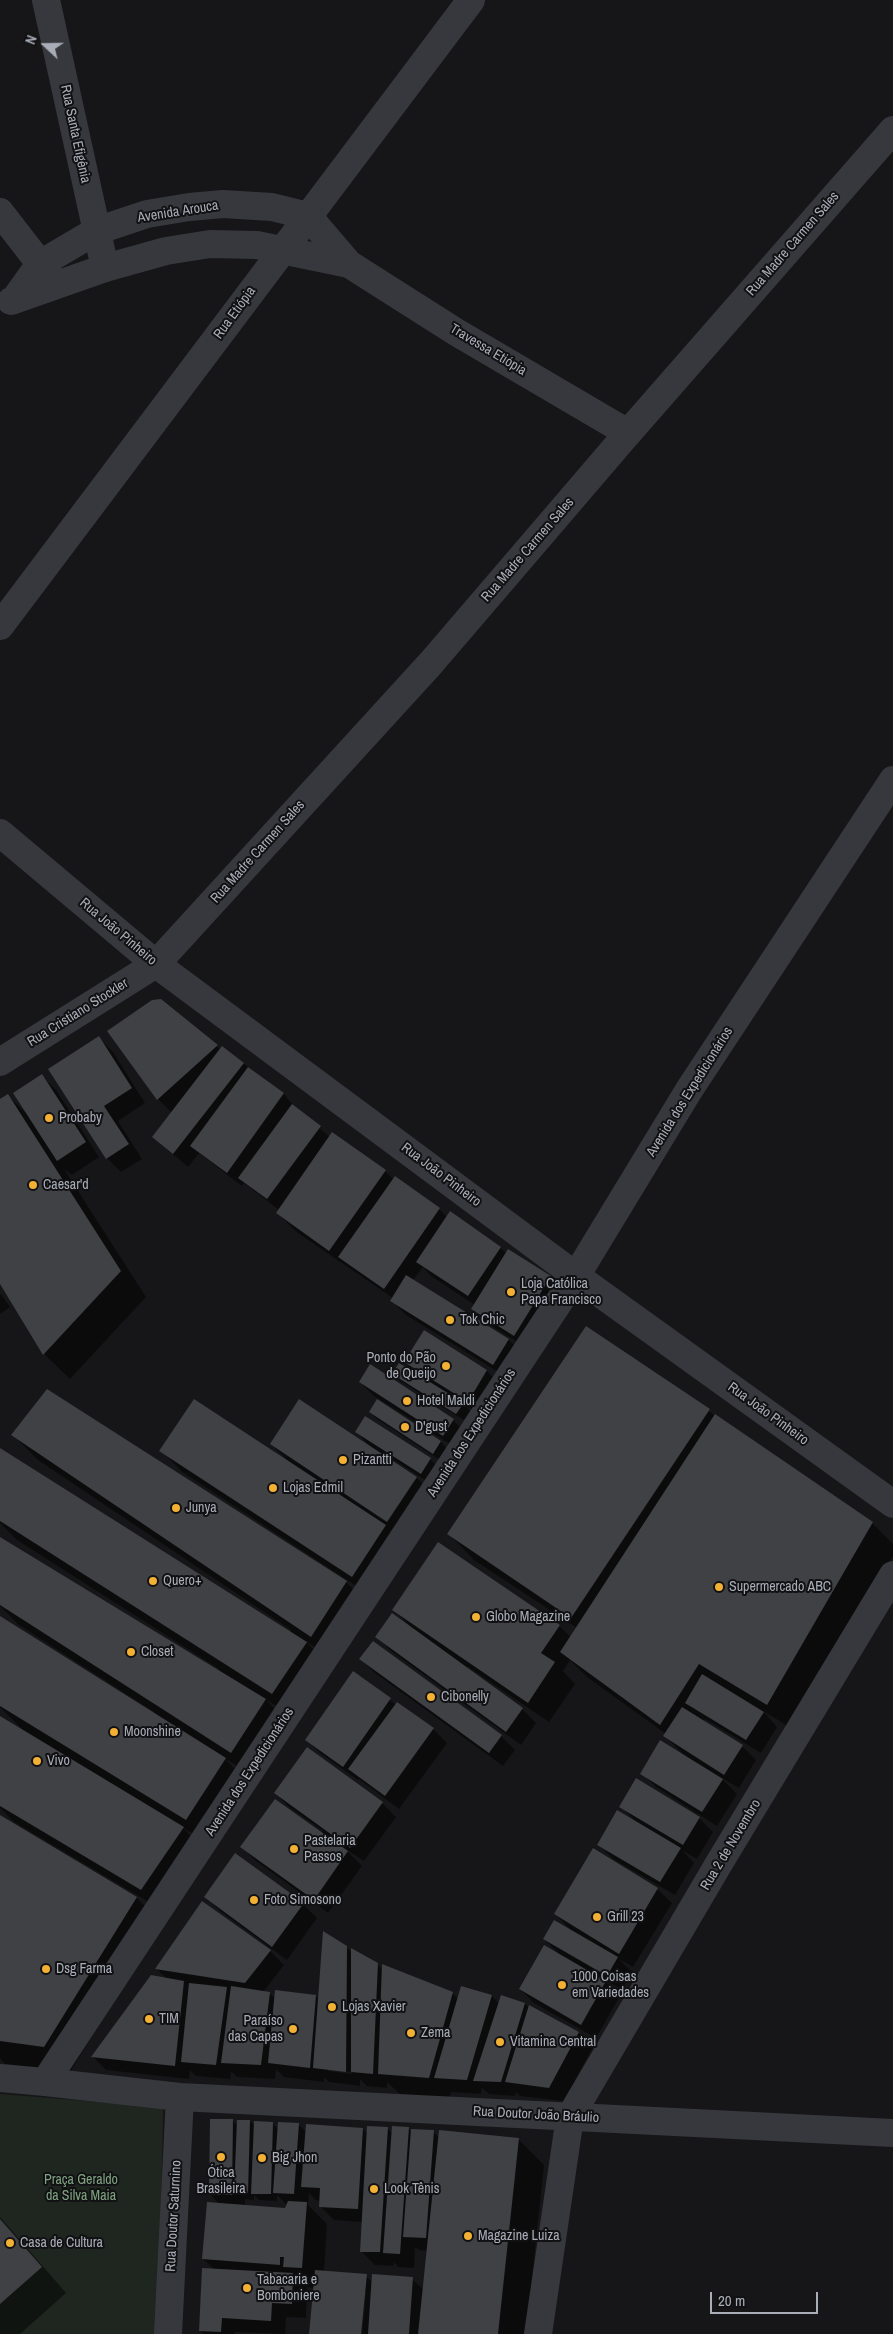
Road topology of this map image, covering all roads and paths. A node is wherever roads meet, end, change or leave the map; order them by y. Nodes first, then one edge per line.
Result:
1 (46, 0) edge
2 (471, 0) edge
3 (893, 130) edge
4 (0, 212) edge
5 (308, 216) junction
6 (96, 231) junction
7 (283, 249) junction
8 (40, 264) junction
9 (349, 264) junction
10 (105, 268) junction
11 (57, 286) junction
12 (8, 304) edge
13 (628, 433) junction
14 (0, 626) edge
15 (893, 780) edge
16 (0, 833) edge
17 (156, 964) junction
18 (0, 1062) edge
19 (576, 1276) junction
20 (893, 1504) edge
21 (893, 1575) edge
22 (0, 2078) edge
23 (45, 2082) junction
24 (180, 2097) junction
25 (570, 2117) junction
26 (893, 2133) edge
27 (168, 2334) edge
28 (538, 2334) edge

1 - 6 street, Rua Santa Efigênia
2 - 5 street, Rua Etiópia
3 - 13 street, Rua Madre Carmen Sales
4 - 8 street
5 - 6 street, Avenida Arouca
5 - 7 street, Rua Etiópia
5 - 9 street, Travessa Etiópia
6 - 8 street, Avenida Arouca
6 - 10 street, Rua Santa Efigênia
7 - 9 street, Travessa Etiópia
7 - 10 street, Avenida Arouca
7 - 14 street, Rua Etiópia
8 - 11 street
8 - 12 street, Avenida Arouca
9 - 13 street, Travessa Etiópia
10 - 11 street, Avenida Arouca
11 - 12 street, Avenida Arouca
13 - 17 street, Rua Madre Carmen Sales
15 - 19 street, Avenida dos Expedicionários
16 - 17 street, Rua João Pinheiro
17 - 18 street, Rua Cristiano Stockler
17 - 19 street, Rua João Pinheiro
19 - 20 street, Rua João Pinheiro
19 - 23 street, Avenida dos Expedicionários
21 - 25 street, Rua 2 de Novembro
22 - 23 street, Rua Doutor João Bráulio
23 - 24 street, Rua Doutor João Bráulio
24 - 25 street, Rua Doutor João Bráulio
24 - 27 street, Rua Doutor Saturnino
25 - 26 street, Rua Doutor João Bráulio
25 - 28 street

